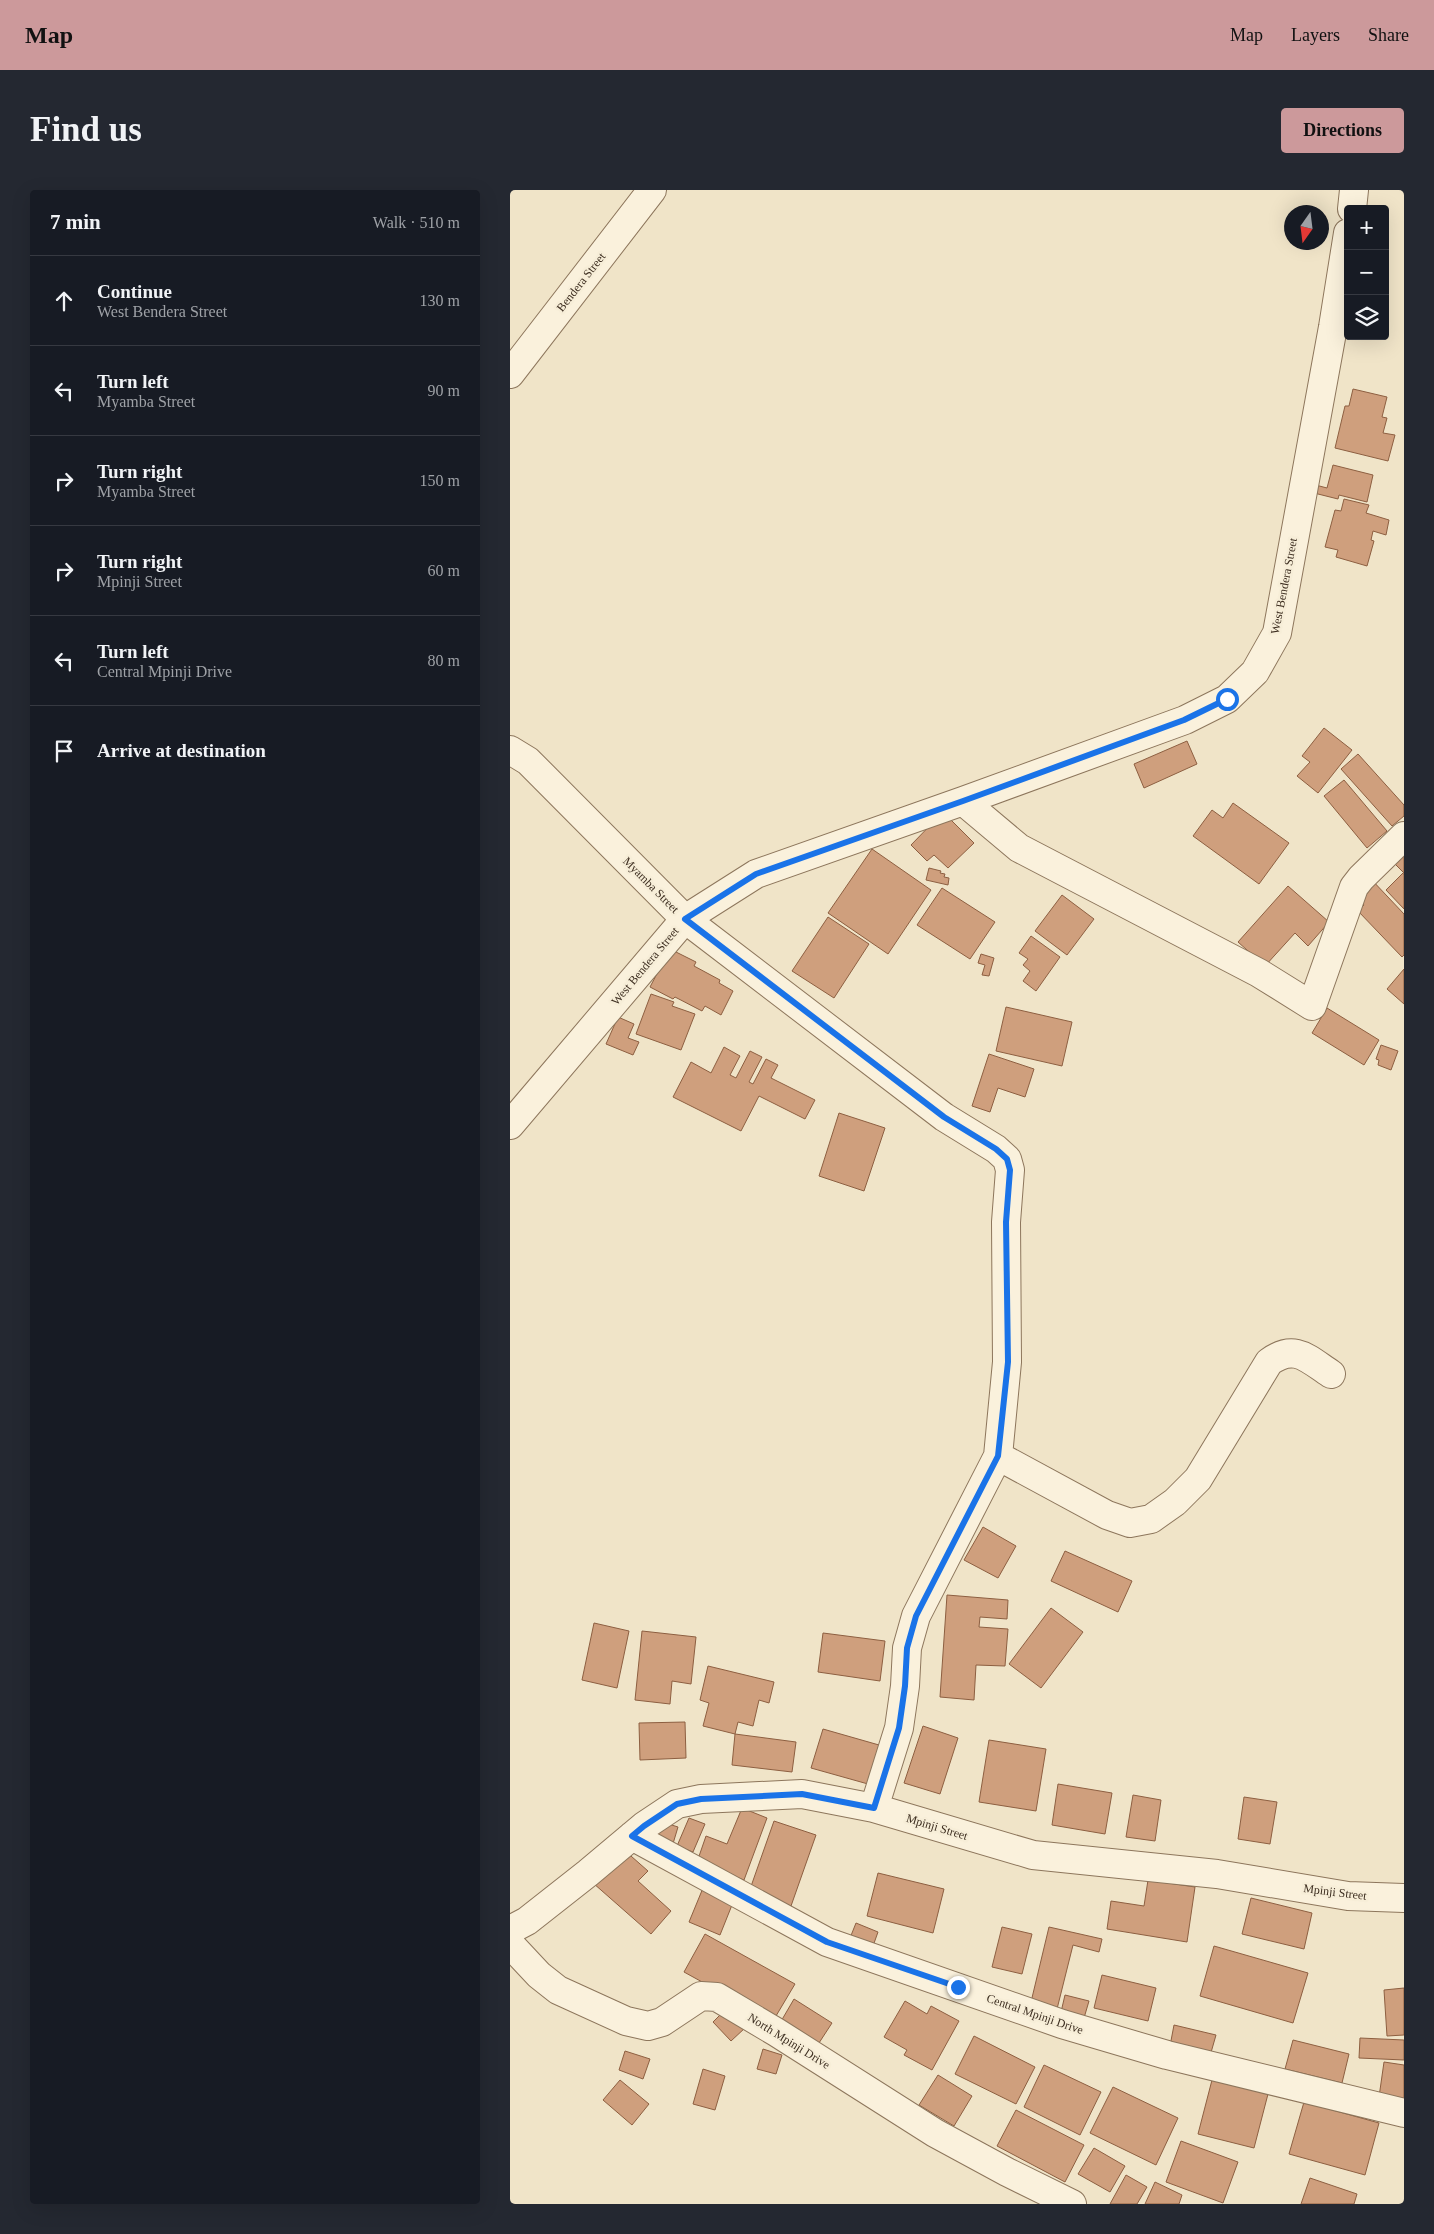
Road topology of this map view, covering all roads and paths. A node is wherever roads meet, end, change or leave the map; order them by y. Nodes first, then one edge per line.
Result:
1 (652, 190) edge
2 (1354, 190) edge
3 (1352, 205) edge
4 (1345, 250) edge
5 (510, 374) edge
6 (510, 750) edge
7 (963, 801) junction
8 (1404, 836) edge
9 (685, 919) junction
10 (510, 1125) edge
11 (1331, 1374) dead end
12 (998, 1456) junction
13 (874, 1808) junction
14 (632, 1836) junction
15 (1404, 1898) edge
16 (510, 1930) edge
17 (510, 1944) edge
18 (1404, 2113) edge
19 (1072, 2204) edge

1 - 5 street, Bendera Street
2 - 3 street
4 - 7 street, West Bendera Street
6 - 9 street, Myamba Street
7 - 8 street
7 - 9 street, West Bendera Street
9 - 10 street, West Bendera Street
9 - 12 street, Myamba Street
11 - 12 street
12 - 13 street, Myamba Street
13 - 14 street, Mpinji Street
13 - 15 street, Mpinji Street
14 - 16 street, Mpinji Street
14 - 18 street, Central Mpinji Drive
17 - 19 street, North Mpinji Drive

